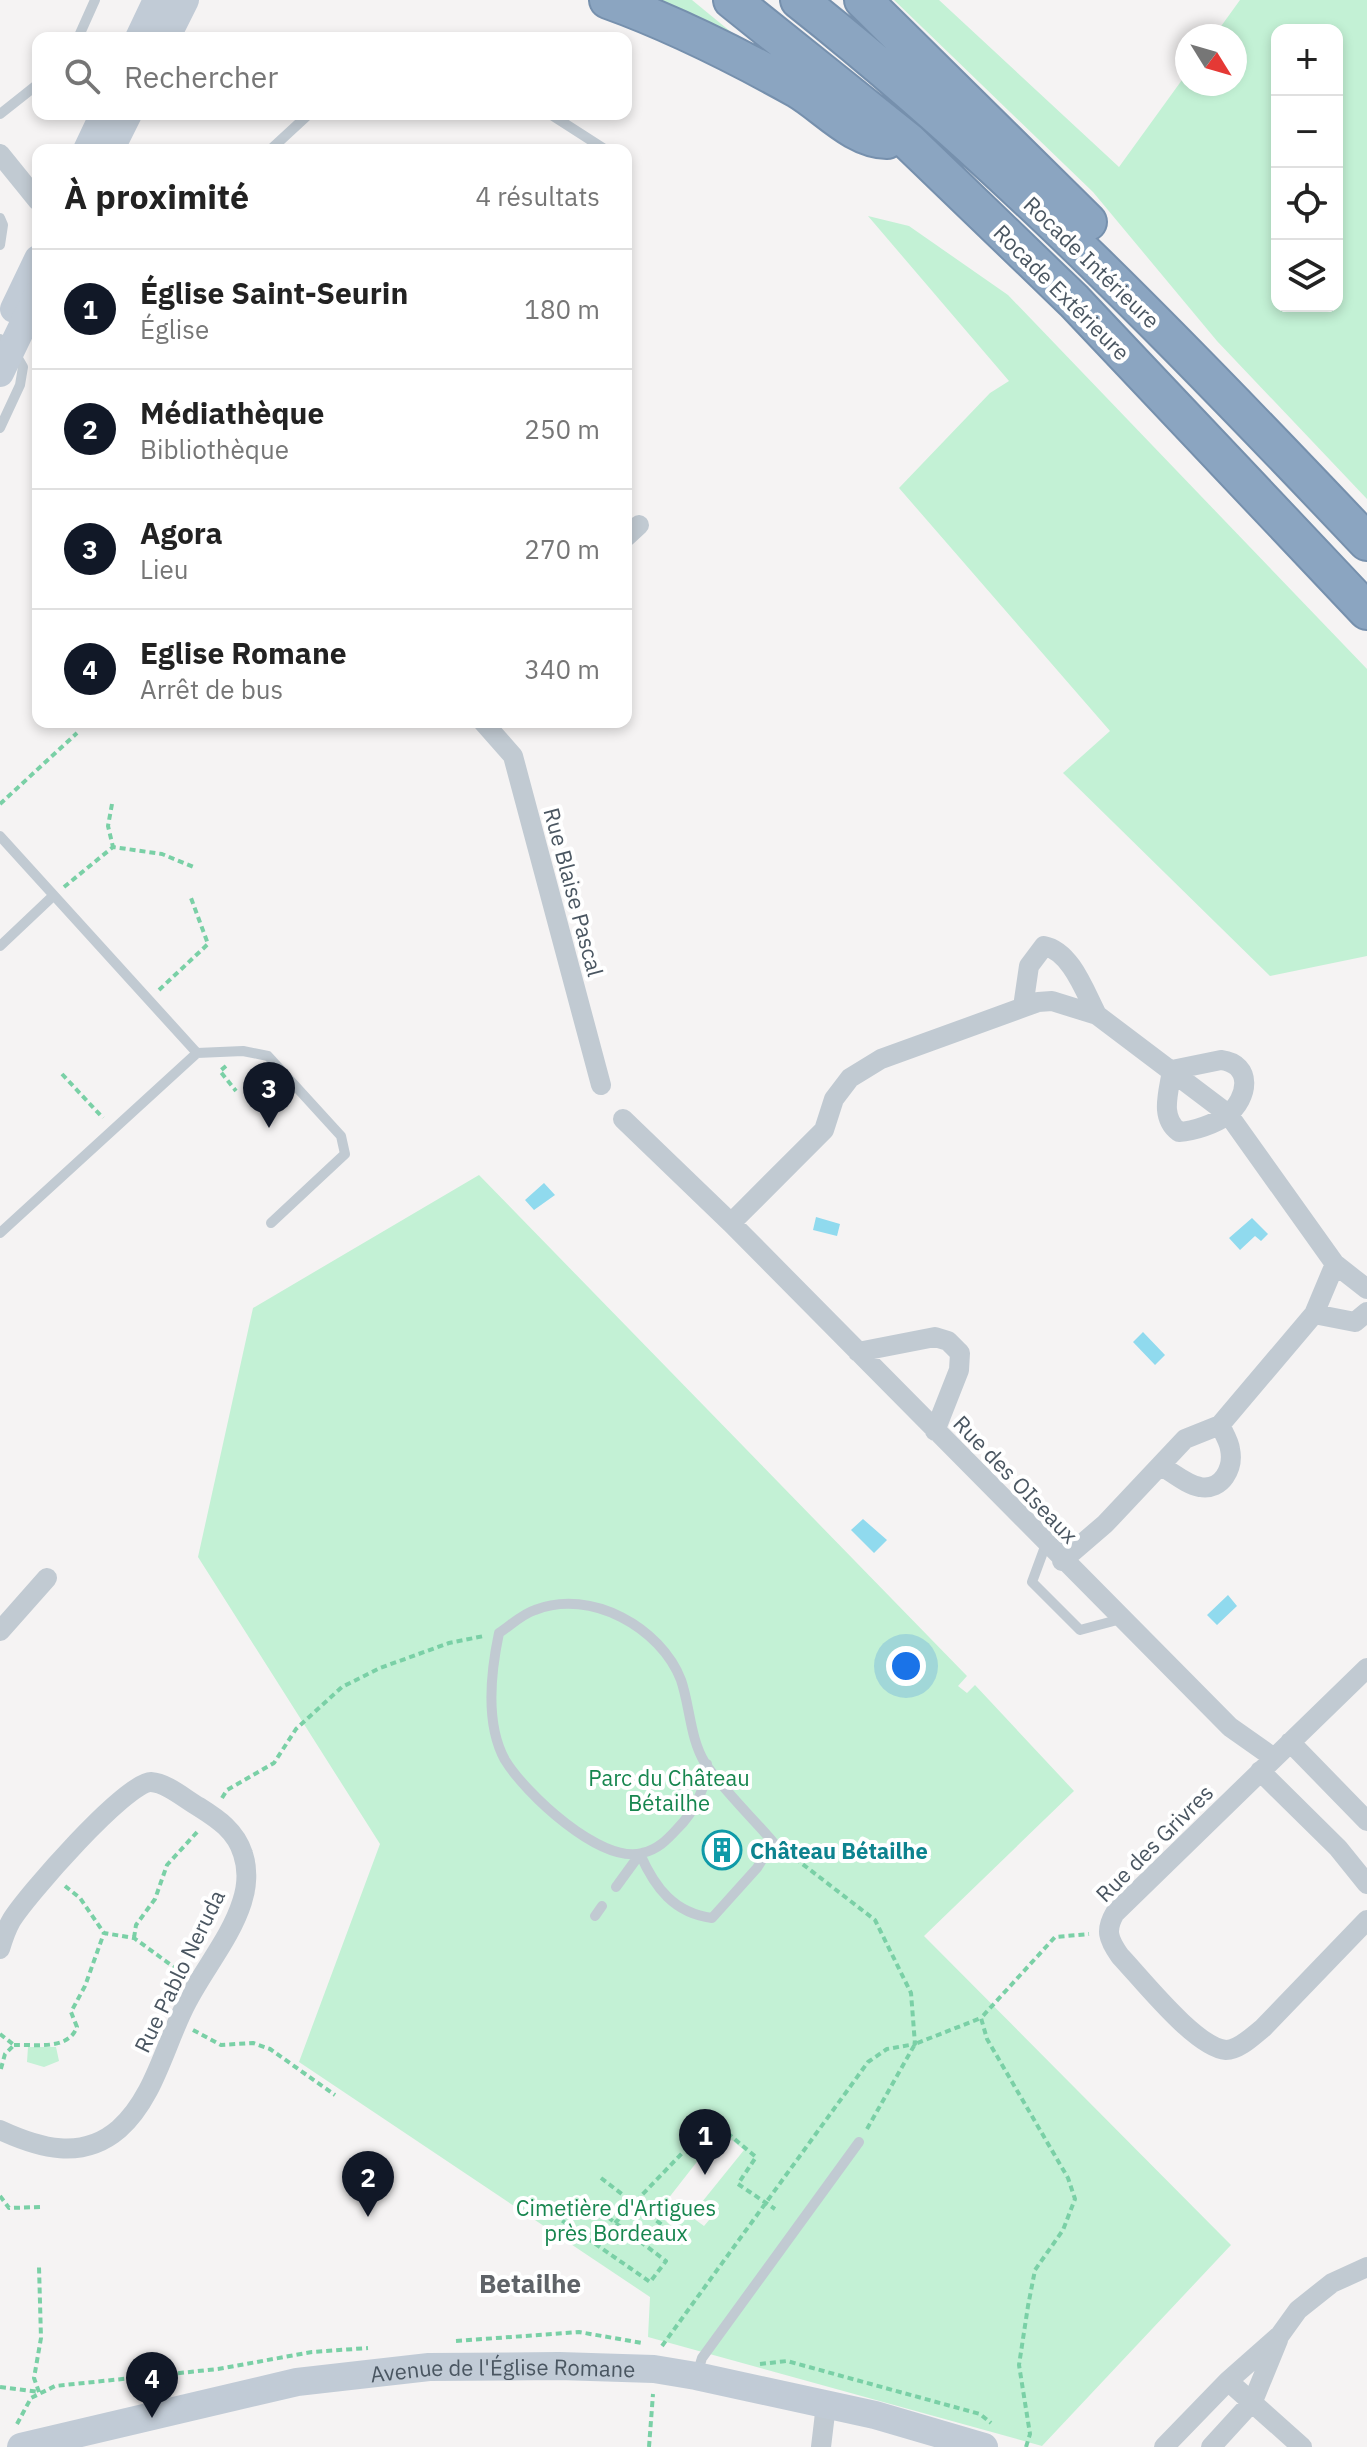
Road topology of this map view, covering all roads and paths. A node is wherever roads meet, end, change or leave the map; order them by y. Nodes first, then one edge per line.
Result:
1 (95, 0) edge
2 (157, 0) edge
3 (185, 0) edge
4 (608, 0) edge
5 (732, 0) edge
6 (799, 0) edge
7 (863, 0) edge
8 (81, 32) edge
9 (142, 32) edge
10 (169, 32) edge
11 (32, 89) edge
12 (0, 114) edge
13 (101, 120) edge
14 (125, 120) edge
15 (302, 120) edge
16 (559, 120) edge
17 (908, 141) junction
18 (90, 144) edge
19 (113, 144) edge
20 (276, 144) edge
21 (597, 144) edge
22 (0, 154) edge
23 (32, 194) edge
24 (0, 218) edge
25 (0, 245) edge
26 (1103, 269) junction
27 (32, 275) edge
28 (32, 304) edge
29 (3, 350) edge
30 (0, 428) edge
31 (1367, 542) edge
32 (1367, 611) edge
33 (488, 728) edge
34 (77, 733) dead end
35 (0, 804) edge
36 (112, 804) dead end
37 (0, 836) edge
38 (113, 847) junction
39 (196, 868) dead end
40 (53, 896) junction
41 (191, 898) dead end
42 (0, 946) edge
43 (149, 1000) junction
44 (1023, 1007) junction
45 (1097, 1015) junction
46 (243, 1051) junction
47 (197, 1053) junction
48 (1172, 1070) junction
49 (62, 1074) dead end
50 (601, 1085) dead end
51 (236, 1091) dead end
52 (1228, 1114) junction
53 (623, 1119) dead end
54 (113, 1129) junction
55 (271, 1223) dead end
56 (731, 1223) junction
57 (0, 1233) edge
58 (1335, 1264) junction
59 (1367, 1289) edge
60 (1367, 1312) edge
61 (1314, 1314) junction
62 (858, 1352) junction
63 (1220, 1425) junction
64 (935, 1431) junction
65 (1161, 1466) junction
66 (1046, 1544) junction
67 (1062, 1561) junction
68 (47, 1578) dead end
69 (1121, 1619) junction
70 (0, 1631) edge
71 (499, 1633) junction
72 (1367, 1668) edge
73 (1290, 1742) junction
74 (707, 1764) junction
75 (1267, 1764) junction
76 (212, 1816) junction
77 (1367, 1821) edge
78 (773, 1842) junction
79 (640, 1854) junction
80 (51, 1874) junction
81 (1367, 1884) edge
82 (616, 1887) dead end
83 (602, 1906) dead end
84 (595, 1916) dead end
85 (1367, 1920) edge
86 (104, 1933) junction
87 (1108, 1933) junction
88 (134, 1938) junction
89 (0, 1949) edge
90 (197, 1983) junction
91 (981, 2018) junction
92 (177, 2021) junction
93 (0, 2034) edge
94 (915, 2044) junction
95 (14, 2045) junction
96 (0, 2072) edge
97 (335, 2095) dead end
98 (0, 2130) edge
99 (859, 2142) joint
100 (601, 2178) dead end
101 (0, 2196) edge
102 (581, 2197) dead end
103 (764, 2201) junction
104 (633, 2202) junction
105 (40, 2207) dead end
106 (775, 2209) dead end
107 (554, 2215) dead end
108 (615, 2223) junction
109 (670, 2231) dead end
110 (39, 2267) dead end
111 (1367, 2267) edge
112 (1280, 2335) junction
113 (657, 2358) junction
114 (696, 2376) junction
115 (1228, 2381) junction
116 (0, 2387) edge
117 (1253, 2401) junction
118 (826, 2405) junction
119 (21, 2447) edge
120 (649, 2447) edge
121 (821, 2447) edge
122 (984, 2447) edge
123 (1026, 2447) edge
124 (1164, 2447) edge
125 (1211, 2447) edge
126 (1302, 2447) edge

1 - 8 lane
2 - 9 street
3 - 10 street
4 - 17 highway
5 - 17 highway, Rocade Extérieure
6 - 26 highway, Rocade Intérieure
7 - 26 highway
11 - 12 lane
13 - 18 street
14 - 19 street
15 - 20 lane
16 - 21 lane
17 - 32 highway, Rocade Extérieure
22 - 23 street
24 - 25 lane
26 - 31 highway, Rocade Intérieure
27 - 29 street
28 - 29 street
29 - 30 lane
33 - 50 street, Rue Blaise Pascal
34 - 35 path
36 - 38 path
37 - 40 lane
38 - 39 path
38 - 40 path
40 - 42 lane
40 - 43 lane
41 - 43 path
43 - 47 lane
44 - 45 street
44 - 45 street
44 - 56 street
45 - 48 street
46 - 47 lane
46 - 51 path
46 - 55 lane
47 - 54 lane
48 - 52 street
48 - 52 street
48 - 52 street
49 - 54 path
52 - 58 street
53 - 56 street, Rue des OIseaux
54 - 57 lane
56 - 62 street, Rue des OIseaux
58 - 59 street
58 - 61 street
60 - 61 street
61 - 63 street
62 - 64 street, Rue des OIseaux
62 - 64 street
63 - 65 street
63 - 65 street
64 - 66 street, Rue des OIseaux
65 - 67 street
66 - 67 street, Rue des OIseaux
66 - 69 lane
67 - 69 street, Rue des OIseaux
68 - 70 street
69 - 75 street, Rue des OIseaux
71 - 74 lane
71 - 76 path
71 - 79 lane
72 - 73 street, Rue des Grivres
73 - 75 street, Rue des Grivres
73 - 77 street
74 - 78 lane
74 - 79 lane
75 - 81 street, Rue des OIseaux
75 - 87 street, Rue des Grivres
76 - 80 street, Rue Pablo Neruda
76 - 88 path
76 - 90 street, Rue Pablo Neruda
78 - 79 lane
78 - 94 path
79 - 82 lane
80 - 86 path
80 - 89 street, Rue Pablo Neruda
83 - 84 lane
85 - 87 street, Rue des Grivres
86 - 88 path
86 - 95 path
87 - 91 path
88 - 90 path
90 - 92 street, Rue Pablo Neruda
91 - 94 path
91 - 123 path
92 - 97 path
92 - 98 street, Rue Pablo Neruda
93 - 95 path
94 - 99 path
94 - 103 path
95 - 96 path
99 - 114 lane
100 - 104 path
101 - 105 path
102 - 108 path
103 - 104 path
103 - 106 path
103 - 113 path
104 - 108 path
104 - 109 path
107 - 108 path
110 - 116 path
111 - 112 street
112 - 115 street
112 - 117 street
113 - 114 street, Avenue de l'Église Romane
113 - 119 street, Avenue de l'Église Romane
113 - 120 path
114 - 118 street, Avenue de l'Église Romane
115 - 117 street
115 - 124 street
117 - 125 street
117 - 126 street
118 - 121 street
118 - 122 street, Avenue de l'Église Romane

